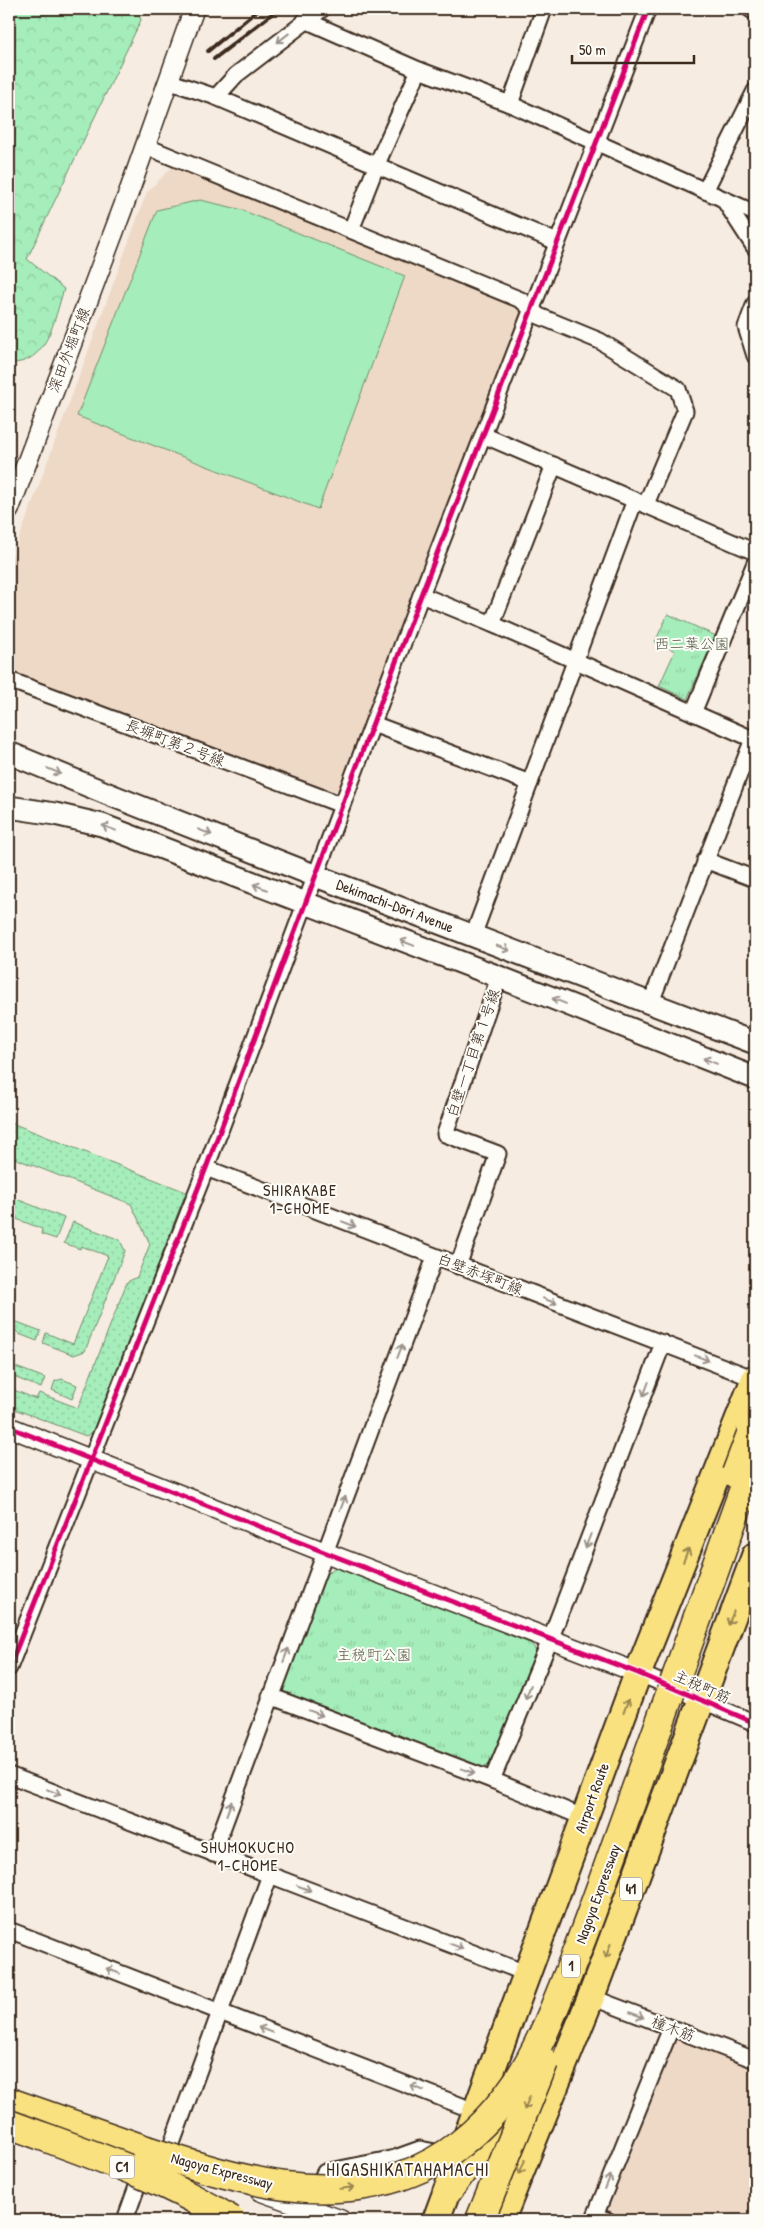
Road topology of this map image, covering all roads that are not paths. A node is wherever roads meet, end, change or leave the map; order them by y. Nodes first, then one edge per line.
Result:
1 (194, 9) edge
2 (322, 9) edge
3 (544, 9) edge
4 (648, 9) edge
5 (750, 9) edge
6 (755, 12) edge
7 (305, 20) junction
8 (419, 70) junction
9 (168, 81) junction
10 (755, 91) edge
11 (216, 97) junction
12 (510, 104) junction
13 (595, 142) junction
14 (145, 146) junction
15 (377, 164) junction
16 (705, 191) junction
17 (724, 200) junction
18 (755, 213) edge
19 (351, 230) junction
20 (557, 242) junction
21 (755, 248) edge
22 (755, 302) edge
23 (532, 308) junction
24 (755, 356) edge
25 (483, 435) junction
26 (554, 465) junction
27 (641, 502) junction
28 (9, 510) edge
29 (755, 552) edge
30 (755, 563) edge
31 (421, 595) junction
32 (492, 624) junction
33 (575, 661) junction
34 (9, 680) edge
35 (692, 713) junction
36 (373, 724) junction
37 (754, 739) edge
38 (9, 752) edge
39 (530, 783) junction
40 (342, 805) junction
41 (9, 807) edge
42 (706, 860) junction
43 (316, 876) junction
44 (755, 879) edge
45 (306, 904) junction
46 (473, 936) junction
47 (499, 977) junction
48 (651, 1002) junction
49 (755, 1043) edge
50 (755, 1078) edge
51 (206, 1168) junction
52 (435, 1257) junction
53 (458, 1266) junction
54 (663, 1343) junction
55 (755, 1379) edge
56 (755, 1424) edge
57 (9, 1427) edge
58 (755, 1458) edge
59 (89, 1460) junction
60 (755, 1501) edge
61 (324, 1552) junction
62 (755, 1556) edge
63 (550, 1640) junction
64 (9, 1668) edge
65 (638, 1673) junction
66 (270, 1696) junction
67 (700, 1699) junction
68 (755, 1723) edge
69 (609, 1752) junction
70 (9, 1775) edge
71 (492, 1780) junction
72 (580, 1816) junction
73 (213, 1854) junction
74 (270, 1875) junction
75 (9, 1930) edge
76 (515, 1969) junction
77 (591, 1997) junction
78 (219, 2012) junction
79 (671, 2028) junction
80 (755, 2060) edge
81 (9, 2097) edge
82 (9, 2102) edge
83 (462, 2106) junction
84 (9, 2124) edge
85 (9, 2131) edge
86 (156, 2154) junction
87 (453, 2173) junction
88 (139, 2181) junction
89 (309, 2208) junction
90 (125, 2220) edge
91 (231, 2220) edge
92 (247, 2220) edge
93 (341, 2220) edge
94 (436, 2220) edge
95 (480, 2220) edge
96 (500, 2220) edge
97 (606, 2220) edge

1 - 9 street, 深田外堀町線
2 - 7 street
3 - 12 street
4 - 13 street
5 - 6 street
7 - 8 street
7 -> 11 street
8 - 12 street
8 - 15 street
9 - 11 street
9 - 14 street, 深田外堀町線
10 - 16 street
11 - 15 street
12 - 13 street
13 - 16 street
13 - 20 street
14 - 19 street
14 - 28 street, 深田外堀町線
15 - 19 street
15 - 20 street
16 - 17 street
17 - 18 street
17 - 21 street
19 - 23 street
20 - 23 street
22 - 24 street
23 - 25 street
23 - 27 street
25 - 26 street
25 - 31 street
26 - 27 street
26 - 32 street
27 - 29 street
27 - 33 street
30 - 35 street
31 - 32 street
31 - 36 street
32 - 33 street
33 - 35 street
33 - 39 street
34 - 40 street, 長塀町第２号線
35 - 37 street
36 - 39 street
36 - 40 street
37 - 42 street
38 -> 43 main road, Dekimachi-Dōri Avenue
39 - 46 street
40 - 43 street
45 -> 41 main road, Dekimachi-Dōri Avenue
42 - 44 street
42 - 48 street
43 - 45 street
43 - 46 main road, Dekimachi-Dōri Avenue
47 -> 45 main road, Dekimachi-Dōri Avenue
45 - 51 street
46 -> 48 main road, Dekimachi-Dōri Avenue
50 -> 47 main road, Dekimachi-Dōri Avenue
47 - 53 street, 白壁一丁目第１号線
48 - 49 main road, Dekimachi-Dōri Avenue
51 -> 52 street, 白壁赤塚町線
51 - 59 street
52 - 53 street, 白壁赤塚町線
61 -> 52 street
53 -> 54 street, 白壁赤塚町線
54 -> 55 street, 白壁赤塚町線
54 -> 63 street
65 -> 55 highway, Airport Route
56 - 87 highway, bridge
57 - 59 street
86 -> 58 highway, Nagoya Expressway / 1, bridge
59 - 61 street
59 - 64 street
60 -> 95 highway, Nagoya Expressway / 1, bridge
61 - 63 street
66 -> 61 street
62 -> 67 highway, 41
63 - 65 street
63 -> 71 street
65 - 67 street, 主税町筋
69 -> 65 highway, Airport Route
66 -> 71 street
73 -> 66 street
67 - 68 street, 主税町筋
67 -> 77 highway, 41
69 - 72 highway
69 - 87 highway, Airport Route
70 -> 73 street
71 - 72 street
72 - 76 highway
73 - 74 street
74 -> 76 street
74 - 78 street
78 -> 75 street
76 - 83 highway
77 -> 79 street, 橦木筋
77 -> 96 highway, 41
83 -> 78 street
78 - 86 street
79 - 80 street, 橦木筋
97 -> 79 street
81 - 86 street
82 - 86 highway, Nagoya Expressway / C1
83 - 87 highway
84 - 91 highway, Nagoya Expressway / C1, bridge
85 - 88 street
86 - 89 street
87 - 89 street
87 - 94 highway, Airport Route
88 - 90 street
88 - 92 street
89 - 93 street

